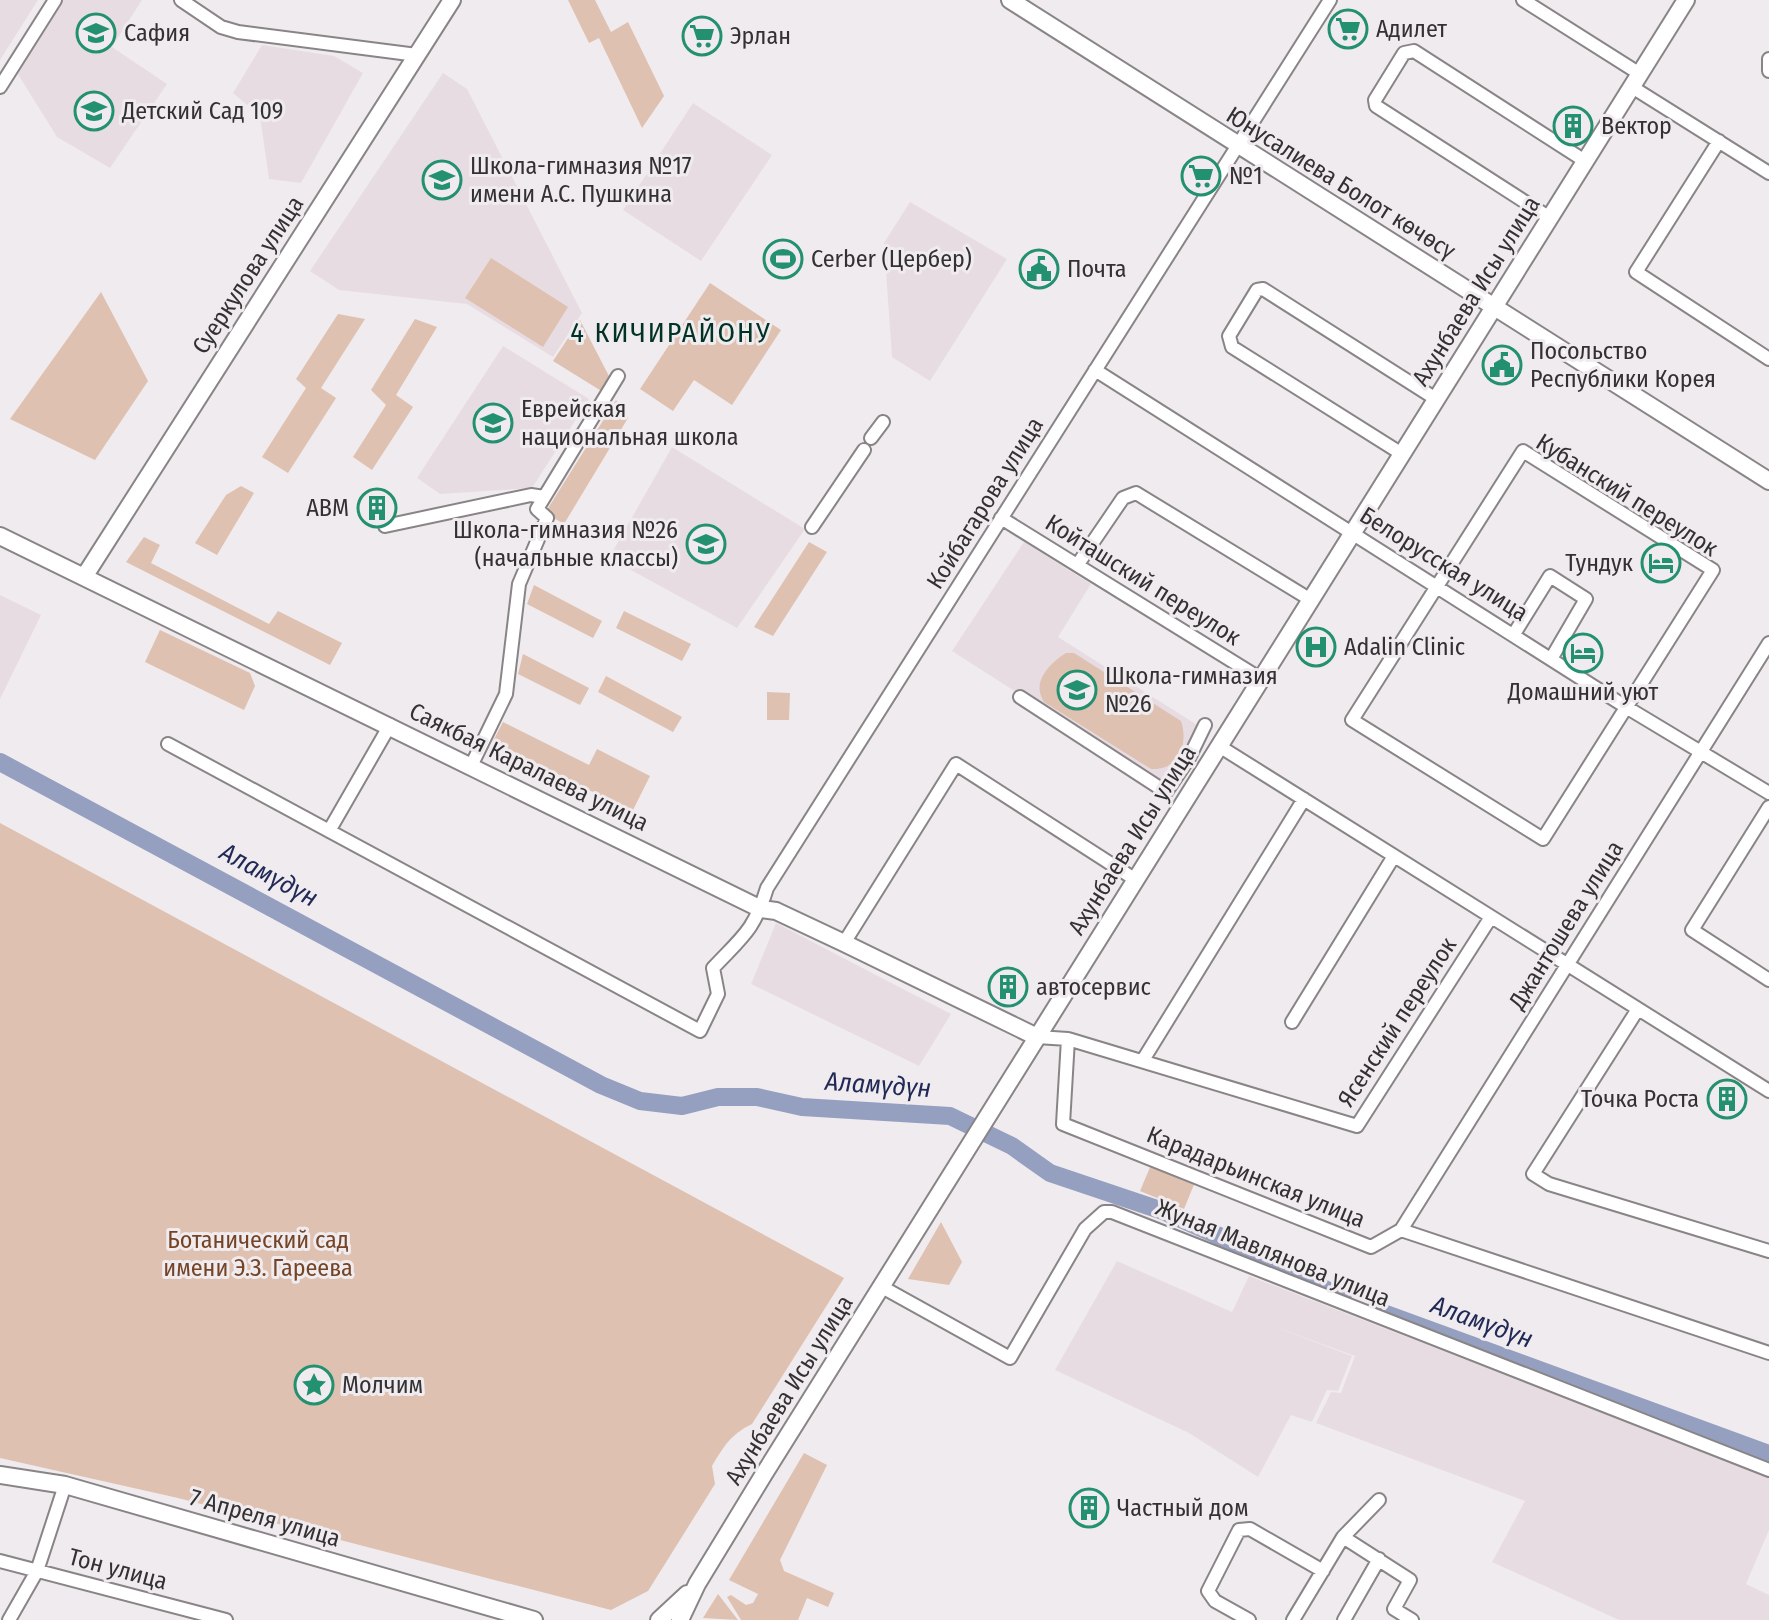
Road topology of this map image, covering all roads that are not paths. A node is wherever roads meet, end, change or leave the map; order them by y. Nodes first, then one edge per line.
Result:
1 (55, 0) edge
2 (181, 0) edge
3 (452, 0) edge
4 (1010, 0) edge
5 (1330, 0) edge
6 (1523, 0) edge
7 (1686, 0) edge
8 (417, 55) junction
9 (1769, 59) edge
10 (1769, 71) edge
11 (1636, 80) junction
12 (0, 87) edge
13 (1719, 141) junction
14 (1237, 145) junction
15 (1585, 161) junction
16 (1769, 173) edge
17 (1550, 218) junction
18 (1493, 308) junction
19 (1769, 359) edge
20 (1095, 370) junction
21 (618, 376) dead end
22 (1436, 399) junction
23 (883, 422) dead end
24 (871, 438) dead end
25 (864, 450) dead end
26 (1402, 454) junction
27 (1769, 481) edge
28 (544, 497) junction
29 (1001, 518) junction
30 (385, 526) dead end
31 (812, 527) dead end
32 (1353, 532) junction
33 (0, 536) edge
34 (1078, 564) junction
35 (84, 577) junction
36 (1438, 585) junction
37 (1311, 600) junction
38 (1514, 634) junction
39 (1769, 643) edge
40 (1551, 659) junction
41 (1261, 679) junction
42 (1020, 697) dead end
43 (1626, 707) junction
44 (390, 725) junction
45 (1205, 725) dead end
46 (168, 744) dead end
47 (1219, 746) junction
48 (1702, 750) junction
49 (472, 764) junction
50 (1769, 793) edge
51 (1304, 799) junction
52 (1769, 807) edge
53 (329, 831) junction
54 (1394, 856) junction
55 (1136, 880) junction
56 (761, 909) junction
57 (1491, 917) junction
58 (844, 943) junction
59 (1567, 964) junction
60 (1769, 980) edge
61 (1638, 1009) junction
62 (1292, 1022) dead end
63 (1037, 1037) junction
64 (1068, 1039) junction
65 (1143, 1060) junction
66 (1769, 1091) edge
67 (1401, 1230) junction
68 (1769, 1251) edge
69 (882, 1287) junction
70 (1769, 1353) edge
71 (1769, 1470) edge
72 (0, 1475) edge
73 (65, 1485) junction
74 (1379, 1500) dead end
75 (1343, 1537) junction
76 (1379, 1559) junction
77 (0, 1561) edge
78 (37, 1571) junction
79 (1323, 1571) junction
80 (697, 1584) junction
81 (520, 1618) edge
82 (217, 1619) edge
83 (9, 1620) edge
84 (534, 1620) edge
85 (659, 1620) edge
86 (680, 1620) edge
87 (689, 1620) edge
88 (1249, 1620) edge
89 (1293, 1620) edge
90 (1344, 1620) edge
91 (1412, 1620) edge

1 - 12 street
2 - 8 street
3 - 8 main road, Суеркулова улица
4 - 14 main road, Юнусалиева Болот көчөсү
5 - 14 street, Койбагарова улица
6 - 11 street
7 - 11 main road, Ахунбаева Исы улица
8 - 35 main road, Суеркулова улица
9 - 10 street
11 - 13 street
11 - 15 main road, Ахунбаева Исы улица
13 - 16 street
13 - 19 street
14 - 18 main road, Юнусалиева Болот көчөсү
14 - 20 street, Койбагарова улица
15 - 17 main road, Ахунбаева Исы улица
15 - 17 street
17 - 18 main road, Ахунбаева Исы улица
18 - 22 main road, Ахунбаева Исы улица
18 - 27 main road, Юнусалиева Болот көчөсү
20 - 29 street, Койбагарова улица
20 - 32 street, Белорусская улица
21 - 28 street
22 - 26 main road, Ахунбаева Исы улица
22 - 26 street
23 - 24 street
25 - 31 street
26 - 32 main road, Ахунбаева Исы улица
28 - 30 street
28 - 49 street
29 - 34 street, Койташский переулок
29 - 56 street, Койбагарова улица
32 - 36 street, Белорусская улица
32 - 37 main road, Ахунбаева Исы улица
33 - 35 main road, Саякбая Каралаева улица
34 - 37 street
34 - 41 street, Койташский переулок
35 - 44 main road, Саякбая Каралаева улица
36 - 38 street, Белорусская улица
36 - 43 street, Кубанский переулок
36 - 43 street, Кубанский переулок
37 - 41 main road, Ахунбаева Исы улица
38 - 40 street, Белорусская улица
38 - 40 street
39 - 48 street, Джантошева улица
40 - 43 street, Белорусская улица
41 - 47 main road, Ахунбаева Исы улица
42 - 45 street
43 - 48 street, Белорусская улица
44 - 49 main road, Саякбая Каралаева улица
44 - 53 street
46 - 53 street
47 - 51 street
47 - 55 main road, Ахунбаева Исы улица
48 - 50 street, Белорусская улица
48 - 59 street, Джантошева улица
49 - 56 main road, Саякбая Каралаева улица
51 - 54 street
51 - 65 street
52 - 60 street
53 - 56 street, Койбагарова улица
54 - 57 street
54 - 62 street
55 - 58 street
55 - 63 main road, Ахунбаева Исы улица
56 - 58 main road, Саякбая Каралаева улица
57 - 59 street
57 - 65 street, Ясенский переулок
58 - 63 main road, Саякбая Каралаева улица
59 - 61 street
59 - 67 street, Джантошева улица
61 - 66 street
61 - 68 street
63 - 64 street
63 - 69 main road, Ахунбаева Исы улица
64 - 65 street, Ясенский переулок
64 - 67 street, Карадарьинская улица
67 - 70 street
69 - 71 street, Жуная Мавлянова улица
69 - 80 main road, Ахунбаева Исы улица
72 - 73 main road, 7 Апреля улица
73 - 78 street
73 - 81 main road, 7 Апреля улица
74 - 75 street
75 - 76 street
75 - 79 street
76 - 90 street
76 - 91 street
77 - 78 street, Тон улица
78 - 82 street, Тон улица
78 - 83 street
79 - 88 street
79 - 89 street
80 - 85 main road, Ахунбаева Исы улица
80 - 86 main road, Ахунбаева Исы улица
80 - 87 main road
81 - 84 main road, 7 Апреля улица

